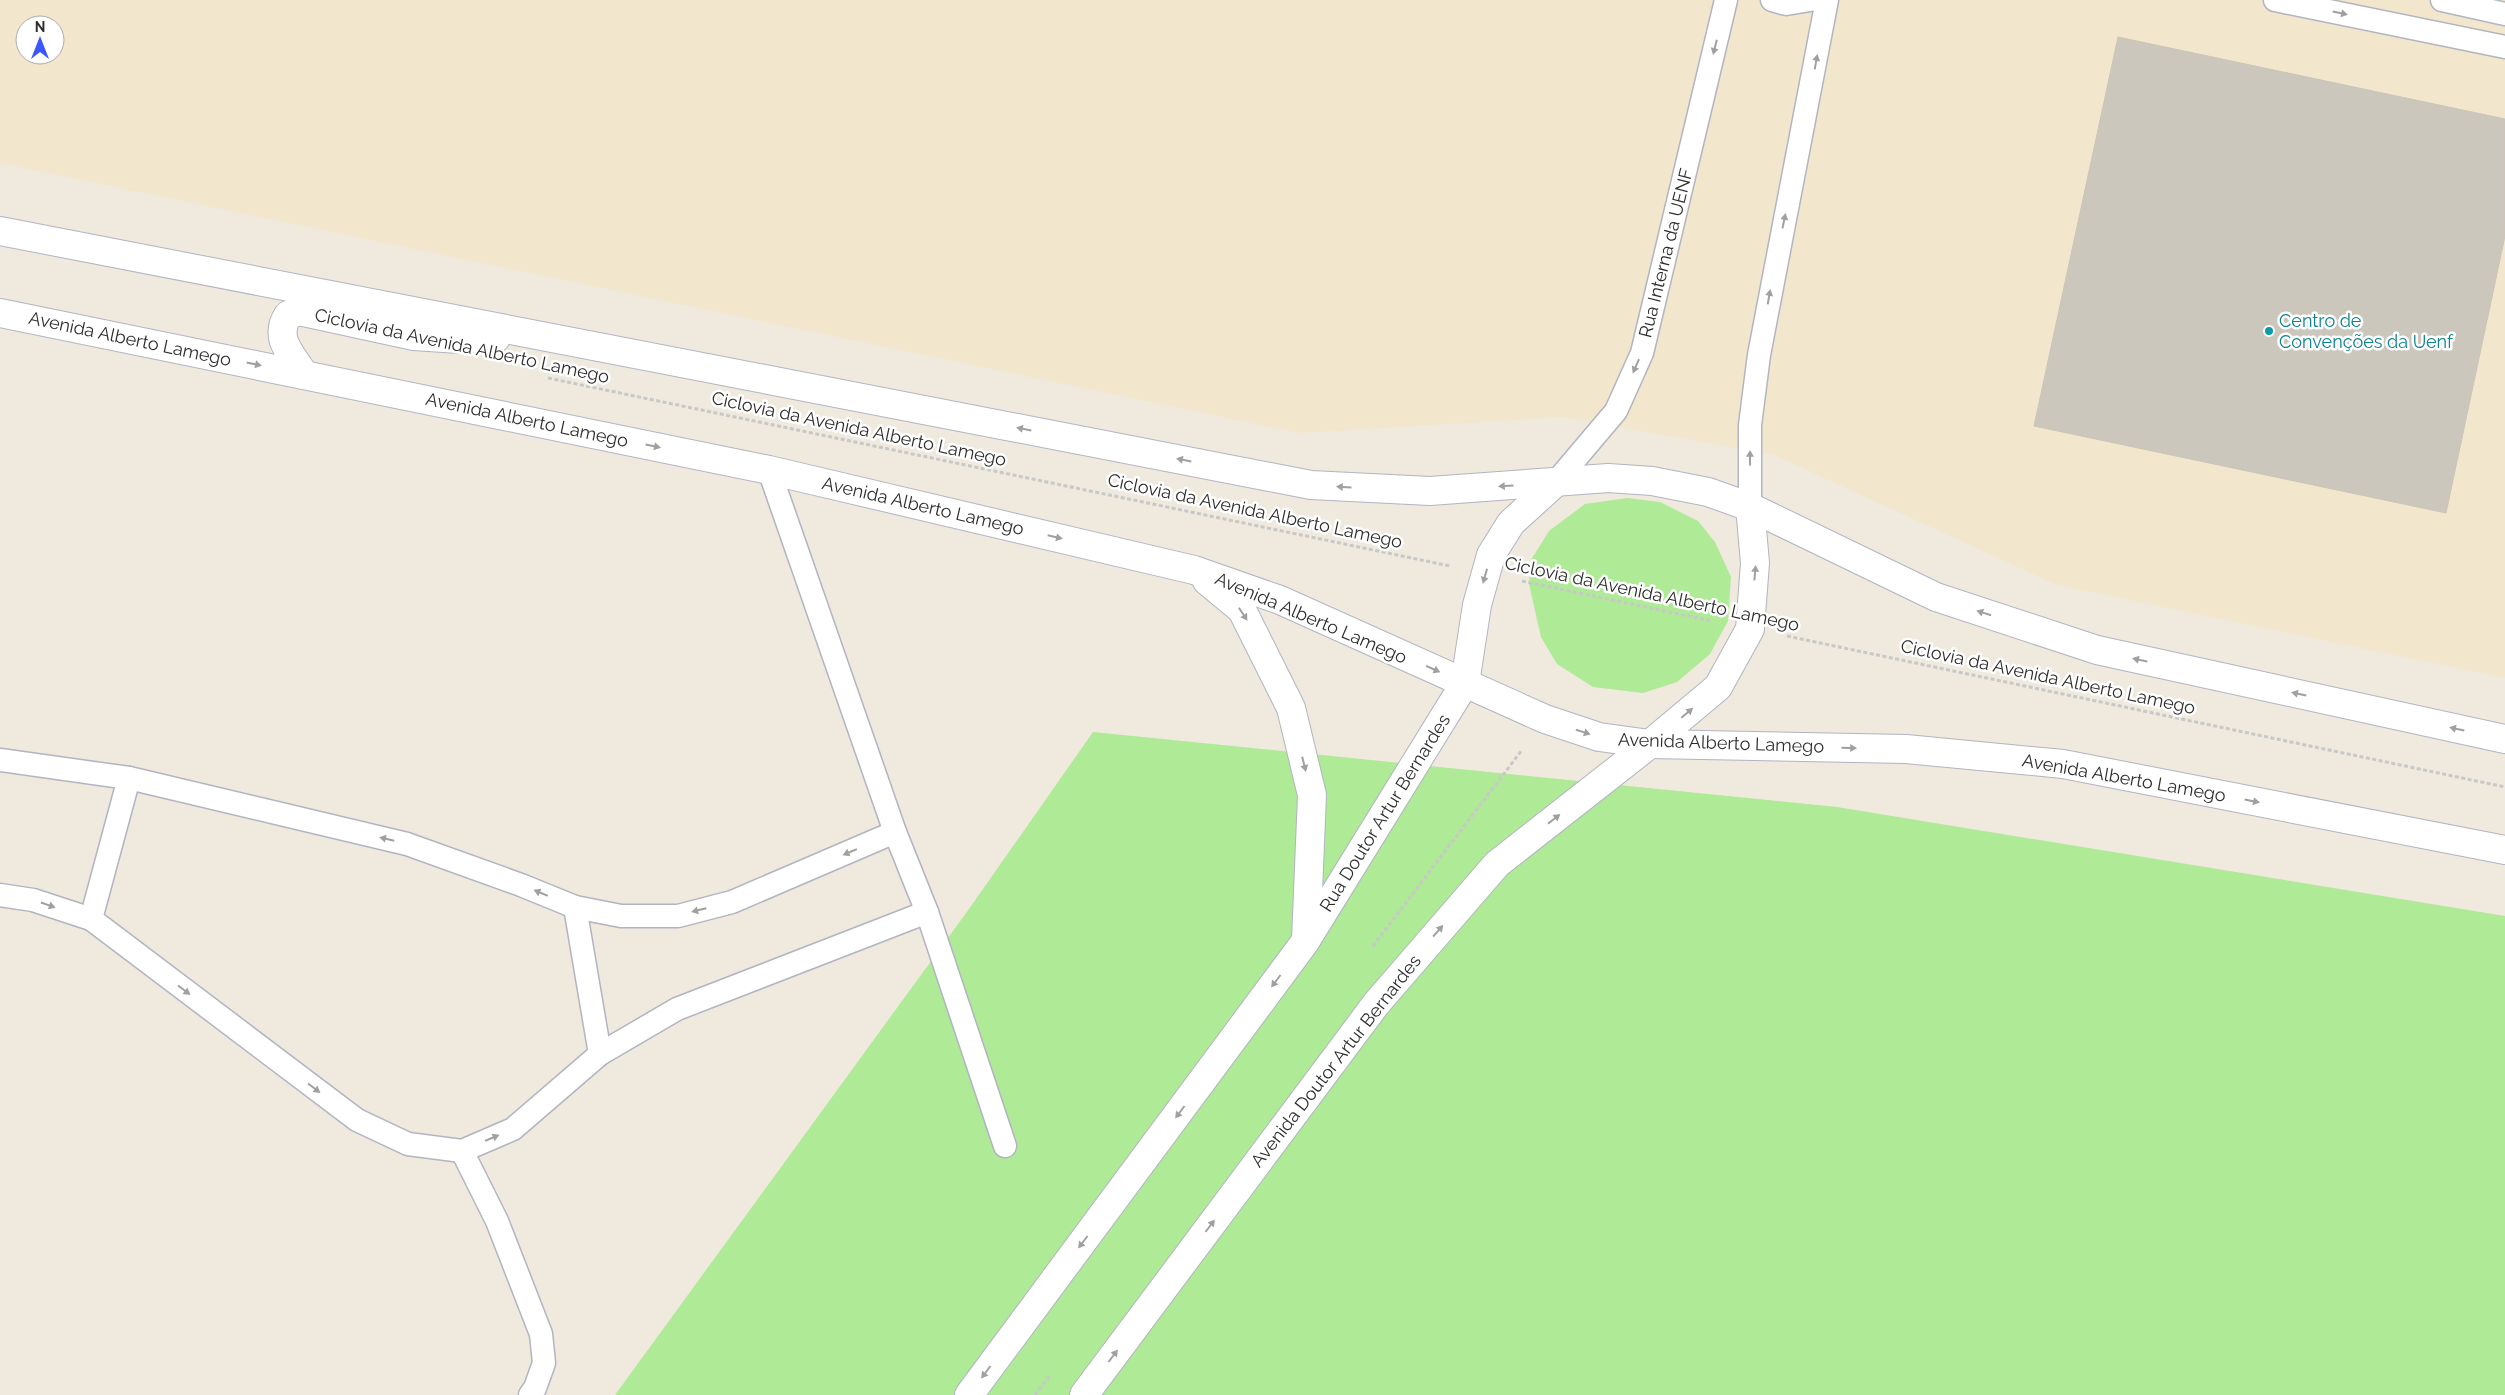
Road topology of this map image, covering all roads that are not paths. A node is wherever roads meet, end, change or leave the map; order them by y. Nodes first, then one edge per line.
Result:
1 (1726, 0) edge
2 (1772, 0) edge
3 (1810, 0) edge
4 (1827, 0) edge
5 (2276, 0) edge
6 (2442, 0) edge
7 (2505, 14) edge
8 (2505, 48) edge
9 (0, 231) edge
10 (0, 313) edge
11 (516, 330) junction
12 (304, 375) junction
13 (769, 470) junction
14 (1555, 483) junction
15 (1750, 507) junction
16 (1194, 570) junction
17 (1465, 683) junction
18 (2505, 739) edge
19 (1650, 744) junction
20 (0, 760) edge
21 (129, 778) junction
22 (895, 832) junction
23 (2505, 850) edge
24 (0, 895) edge
25 (575, 907) junction
26 (927, 912) junction
27 (91, 920) junction
28 (1306, 942) junction
29 (600, 1054) junction
30 (1005, 1146) dead end
31 (462, 1151) junction
32 (530, 1395) edge
33 (969, 1395) edge
34 (1084, 1395) edge

1 -> 14 lane, Rua Interna da UENF
2 - 3 lane
15 -> 4 lane
5 -> 8 lane
6 - 7 lane
9 - 11 main road
10 -> 12 main road, Avenida Alberto Lamego
11 - 12 main road
14 -> 11 main road
12 -> 13 main road, Avenida Alberto Lamego
13 -> 16 main road, Avenida Alberto Lamego
13 - 22 lane
14 - 15 main road
14 -> 17 main road
18 -> 15 main road
19 -> 15 main road, Avenida Doutor Artur Bernardes
16 -> 17 main road, Avenida Alberto Lamego
16 -> 28 main road
17 -> 19 main road, Avenida Alberto Lamego
17 - 28 main road, Rua Doutor Artur Bernardes
19 -> 23 main road, Avenida Alberto Lamego
34 -> 19 main road, Avenida Doutor Artur Bernardes
20 - 21 lane
25 -> 21 lane
21 - 27 lane
22 -> 25 lane
22 - 26 lane
24 -> 27 lane
25 - 29 lane
26 - 29 lane
26 - 30 lane
27 -> 31 lane
28 -> 33 main road
31 -> 29 lane
31 - 32 lane

